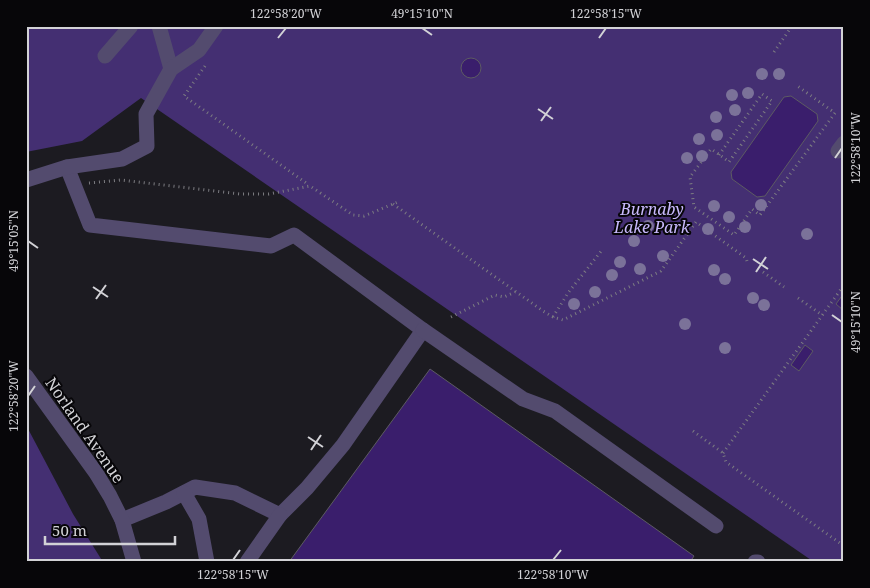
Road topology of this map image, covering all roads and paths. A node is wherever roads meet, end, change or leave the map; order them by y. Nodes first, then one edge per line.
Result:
1 (131, 26) edge
2 (159, 26) edge
3 (216, 26) edge
4 (792, 26) edge
5 (774, 52) dead end
6 (105, 56) dead end
7 (171, 69) junction
8 (796, 85) dead end
9 (184, 96) dead end
10 (719, 155) junction
11 (67, 168) junction
12 (26, 180) edge
13 (74, 185) junction
14 (310, 186) junction
15 (398, 202) dead end
16 (393, 204) junction
17 (602, 250) dead end
18 (747, 261) dead end
19 (763, 272) dead end
20 (844, 285) edge
21 (784, 287) dead end
22 (516, 292) junction
23 (798, 298) dead end
24 (822, 315) junction
25 (451, 317) dead end
26 (553, 317) junction
27 (423, 330) junction
28 (26, 376) edge
29 (693, 431) dead end
30 (723, 452) junction
31 (184, 493) junction
32 (280, 515) junction
33 (122, 520) junction
34 (716, 526) dead end
35 (844, 546) edge
36 (134, 562) edge
37 (207, 562) edge
38 (247, 562) edge

1 - 6 street
2 - 7 street
3 - 7 street
4 - 5 path
7 - 11 street
8 - 10 path
9 - 14 path
10 - 10 path
11 - 12 street
11 - 13 street
13 - 14 path
13 - 27 street
14 - 16 path
15 - 16 path
16 - 22 path
17 - 26 path
18 - 26 path
19 - 21 path
20 - 24 path
22 - 25 path
22 - 26 path
23 - 24 path
24 - 30 path
27 - 32 street
27 - 34 street
28 - 33 street, Norland Avenue
29 - 30 path
30 - 35 path
31 - 32 street
31 - 33 street
31 - 37 street
32 - 38 street
33 - 36 street, Norland Avenue

